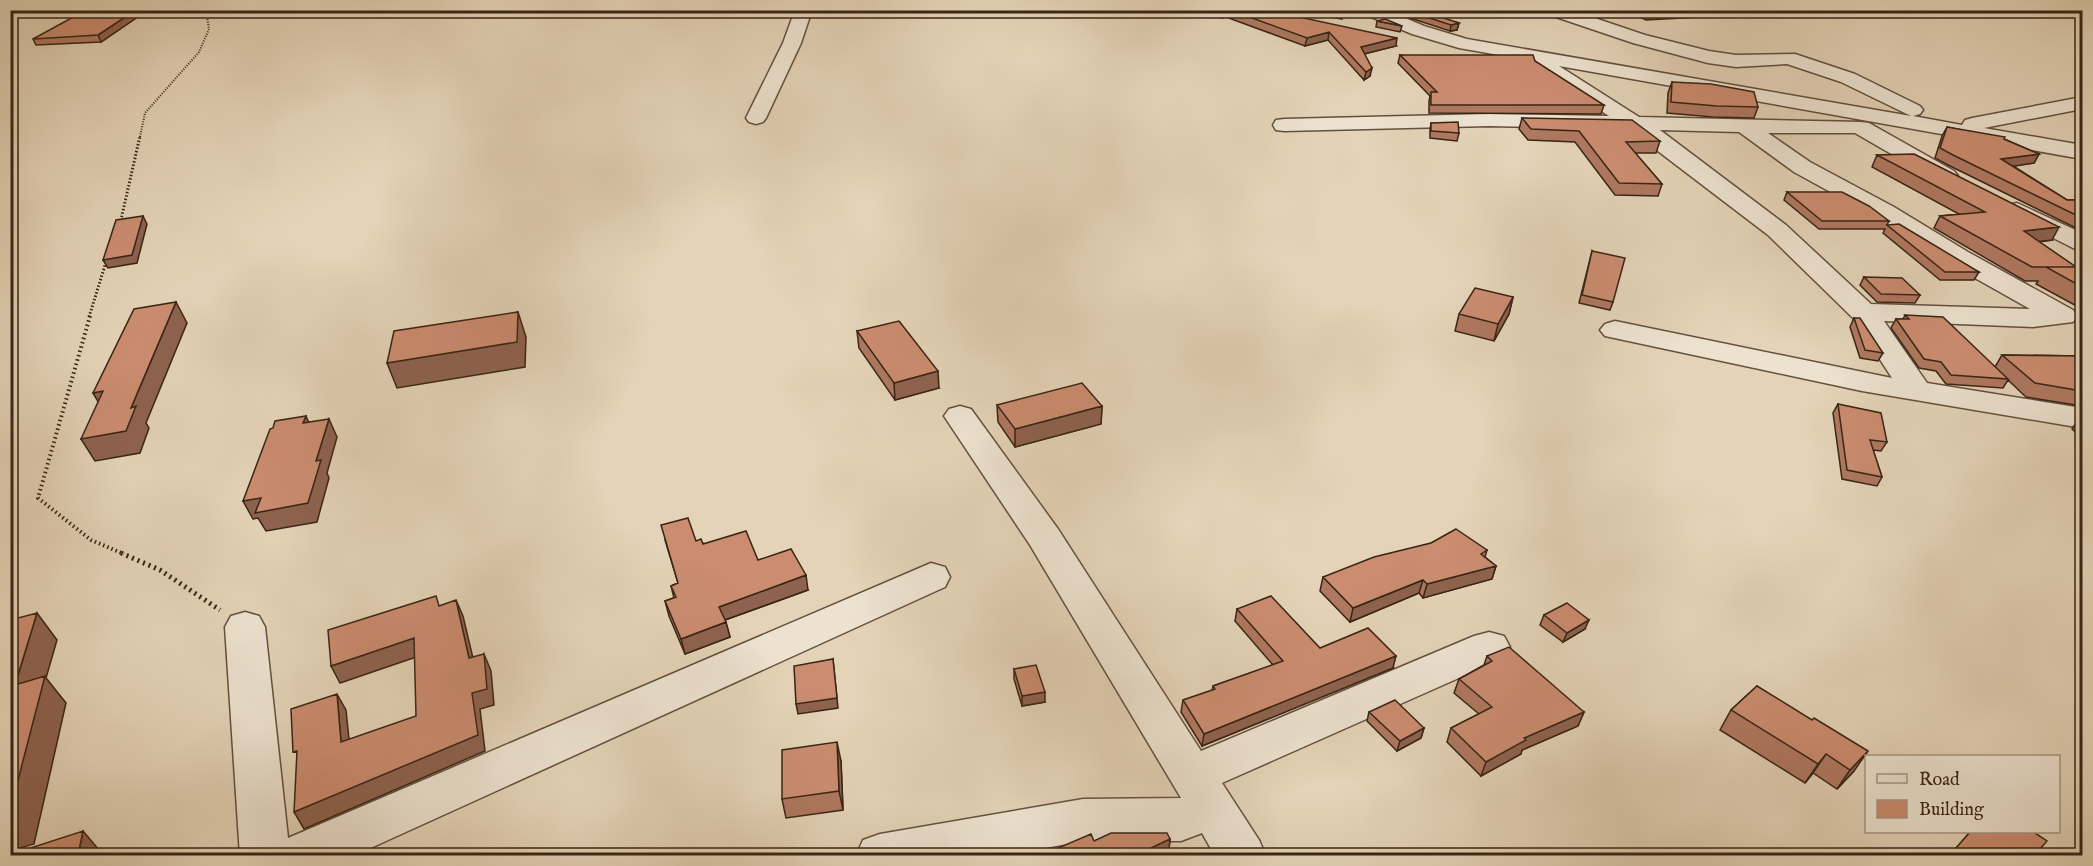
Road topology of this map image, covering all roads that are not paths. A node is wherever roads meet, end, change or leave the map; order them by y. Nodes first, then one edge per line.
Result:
1 (804, 10) edge
2 (1370, 10) edge
3 (1553, 10) edge
4 (1393, 38) edge
5 (1465, 44) junction
6 (1527, 54) junction
7 (2082, 103) edge
8 (756, 118) dead end
9 (1857, 119) junction
10 (1631, 122) junction
11 (1284, 125) dead end
12 (1745, 126) junction
13 (1950, 128) junction
14 (2082, 152) edge
15 (1970, 187) edge
16 (2000, 201) edge
17 (2082, 243) edge
18 (1863, 312) junction
19 (2072, 315) edge
20 (1615, 330) dead end
21 (1917, 391) junction
22 (960, 416) dead end
23 (2082, 418) edge
24 (931, 578) dead end
25 (245, 627) road end
26 (1490, 648) dead end
27 (1202, 791) junction
28 (265, 855) edge
29 (300, 855) edge
30 (880, 855) edge
31 (1242, 855) edge

1 - 8 street
2 - 5 street
3 - 13 street
4 - 5 street
5 - 6 street
6 - 9 street
6 - 10 street
7 - 13 street
9 - 12 street
9 - 13 street
9 - 15 street
10 - 11 street
10 - 12 street
10 - 18 street
12 - 19 street
13 - 14 street
16 - 17 street
18 - 19 street
18 - 21 street
20 - 21 street
21 - 23 street
22 - 27 street
24 - 29 street
25 - 28 street
26 - 27 street
27 - 30 street
27 - 31 street

